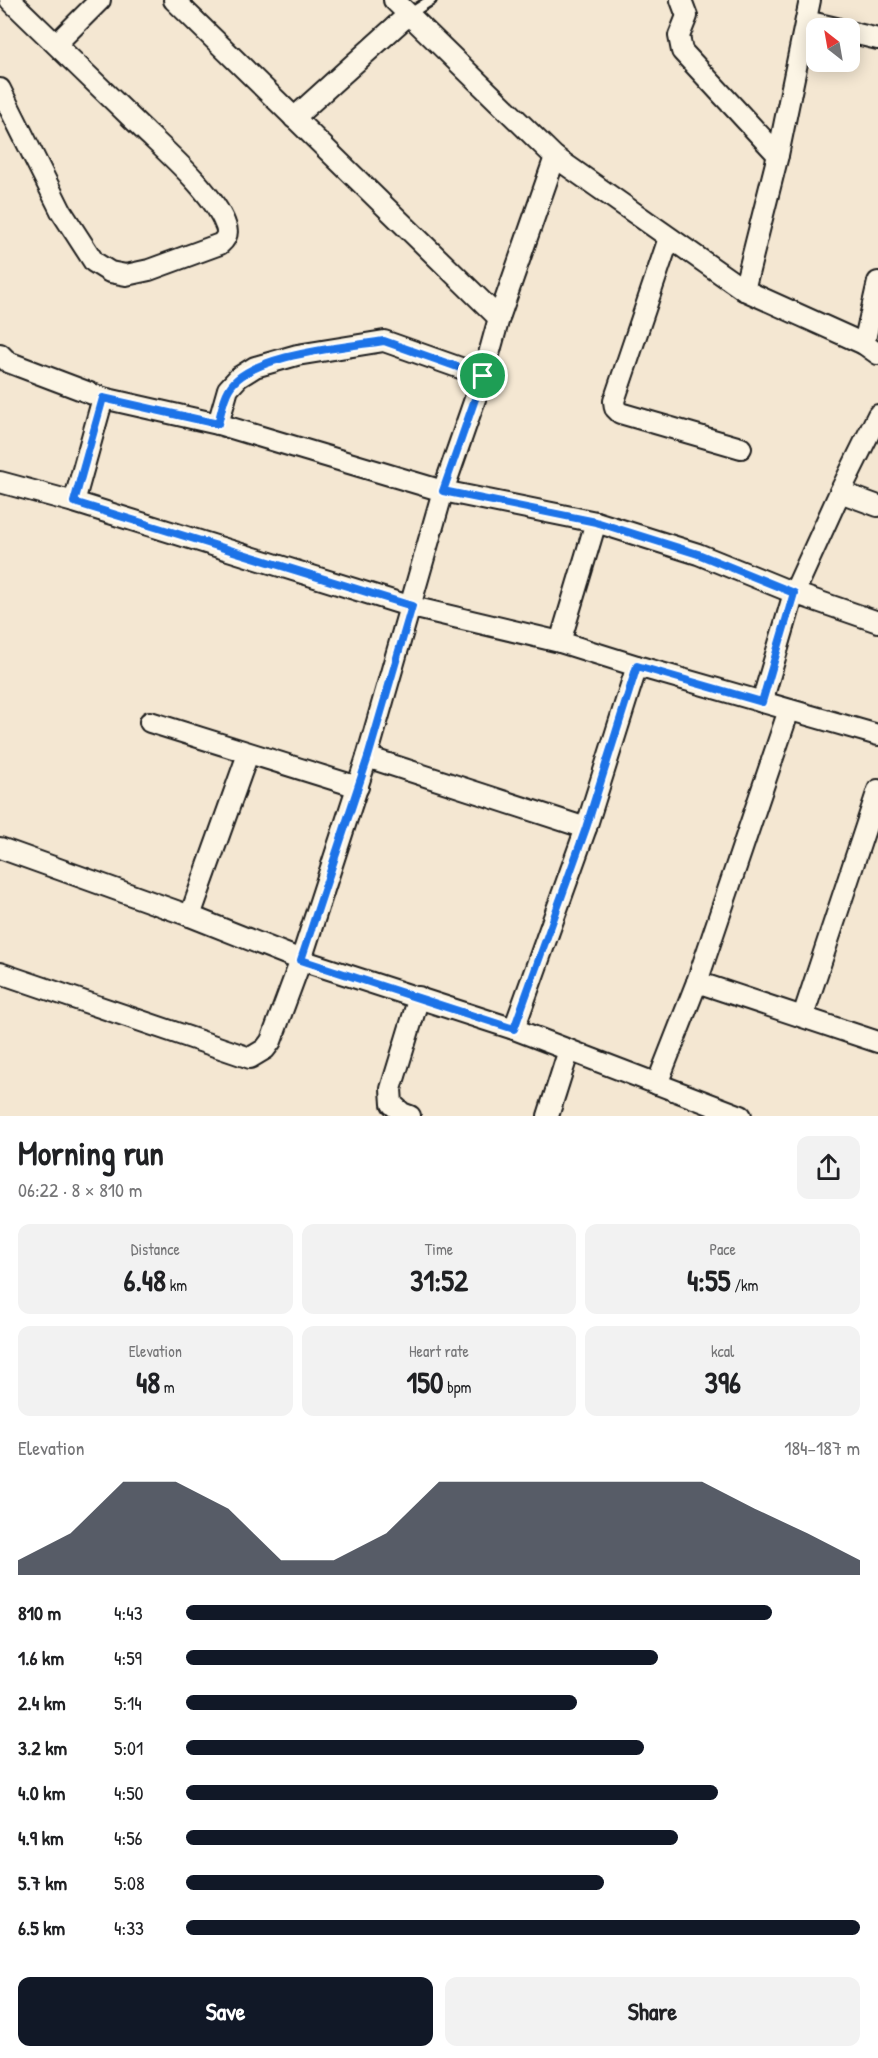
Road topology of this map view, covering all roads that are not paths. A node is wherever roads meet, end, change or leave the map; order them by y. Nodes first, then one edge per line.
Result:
1 (10, 0) edge
2 (100, 0) edge
3 (174, 0) edge
4 (394, 0) edge
5 (431, 0) edge
6 (681, 0) edge
7 (810, 0) edge
8 (408, 15) junction
9 (807, 18) edge
10 (806, 21) edge
11 (860, 35) edge
12 (878, 39) edge
13 (56, 44) junction
14 (0, 89) edge
15 (294, 118) junction
16 (778, 155) junction
17 (555, 157) junction
18 (669, 238) junction
19 (878, 282) edge
20 (744, 290) junction
21 (499, 318) junction
22 (871, 349) edge
23 (0, 354) edge
24 (483, 376) junction
25 (103, 398) junction
26 (878, 415) edge
27 (218, 424) junction
28 (741, 448) dead end
29 (0, 482) edge
30 (443, 491) junction
31 (840, 492) junction
32 (74, 502) junction
33 (878, 506) edge
34 (596, 522) junction
35 (794, 593) junction
36 (412, 606) junction
37 (878, 622) edge
38 (560, 642) junction
39 (637, 666) junction
40 (762, 702) junction
41 (789, 710) junction
42 (150, 722) dead end
43 (878, 735) edge
44 (248, 754) junction
45 (368, 757) junction
46 (358, 787) junction
47 (878, 790) edge
48 (586, 828) junction
49 (0, 848) edge
50 (190, 916) junction
51 (301, 960) junction
52 (0, 973) edge
53 (697, 982) junction
54 (419, 997) junction
55 (803, 1016) junction
56 (514, 1029) junction
57 (878, 1042) edge
58 (569, 1050) junction
59 (657, 1084) junction
60 (410, 1116) edge
61 (548, 1116) edge
62 (741, 1116) edge

1 - 13 street
2 - 13 street
3 - 15 street
4 - 8 street
5 - 8 lane
6 - 16 street
7 - 9 street
8 - 15 street
8 - 17 street
10 - 16 street
11 - 12 street
13 - 14 street
15 - 21 street
16 - 20 street
17 - 18 street
17 - 21 street
18 - 20 street
18 - 28 street
19 - 22 street
20 - 22 street
21 - 24 street
23 - 25 street
24 - 27 street
24 - 30 street
25 - 27 street
25 - 32 street
26 - 31 street
27 - 30 street
29 - 32 street
30 - 34 street
30 - 36 street
31 - 33 street
31 - 35 street
32 - 36 street
34 - 35 street
34 - 38 street
35 - 37 street
35 - 40 street
36 - 38 street
36 - 45 street
38 - 39 street
39 - 40 street
39 - 48 street
40 - 41 street
41 - 43 street
41 - 53 street
42 - 44 street
44 - 46 street
44 - 50 street
45 - 46 street
45 - 48 street
46 - 51 street
47 - 55 street
48 - 56 street
49 - 50 street
50 - 51 street
51 - 52 street
51 - 54 street
53 - 55 street
53 - 59 street
54 - 56 street
54 - 60 street
55 - 57 street
56 - 58 street
58 - 59 street
58 - 61 street
59 - 62 street

